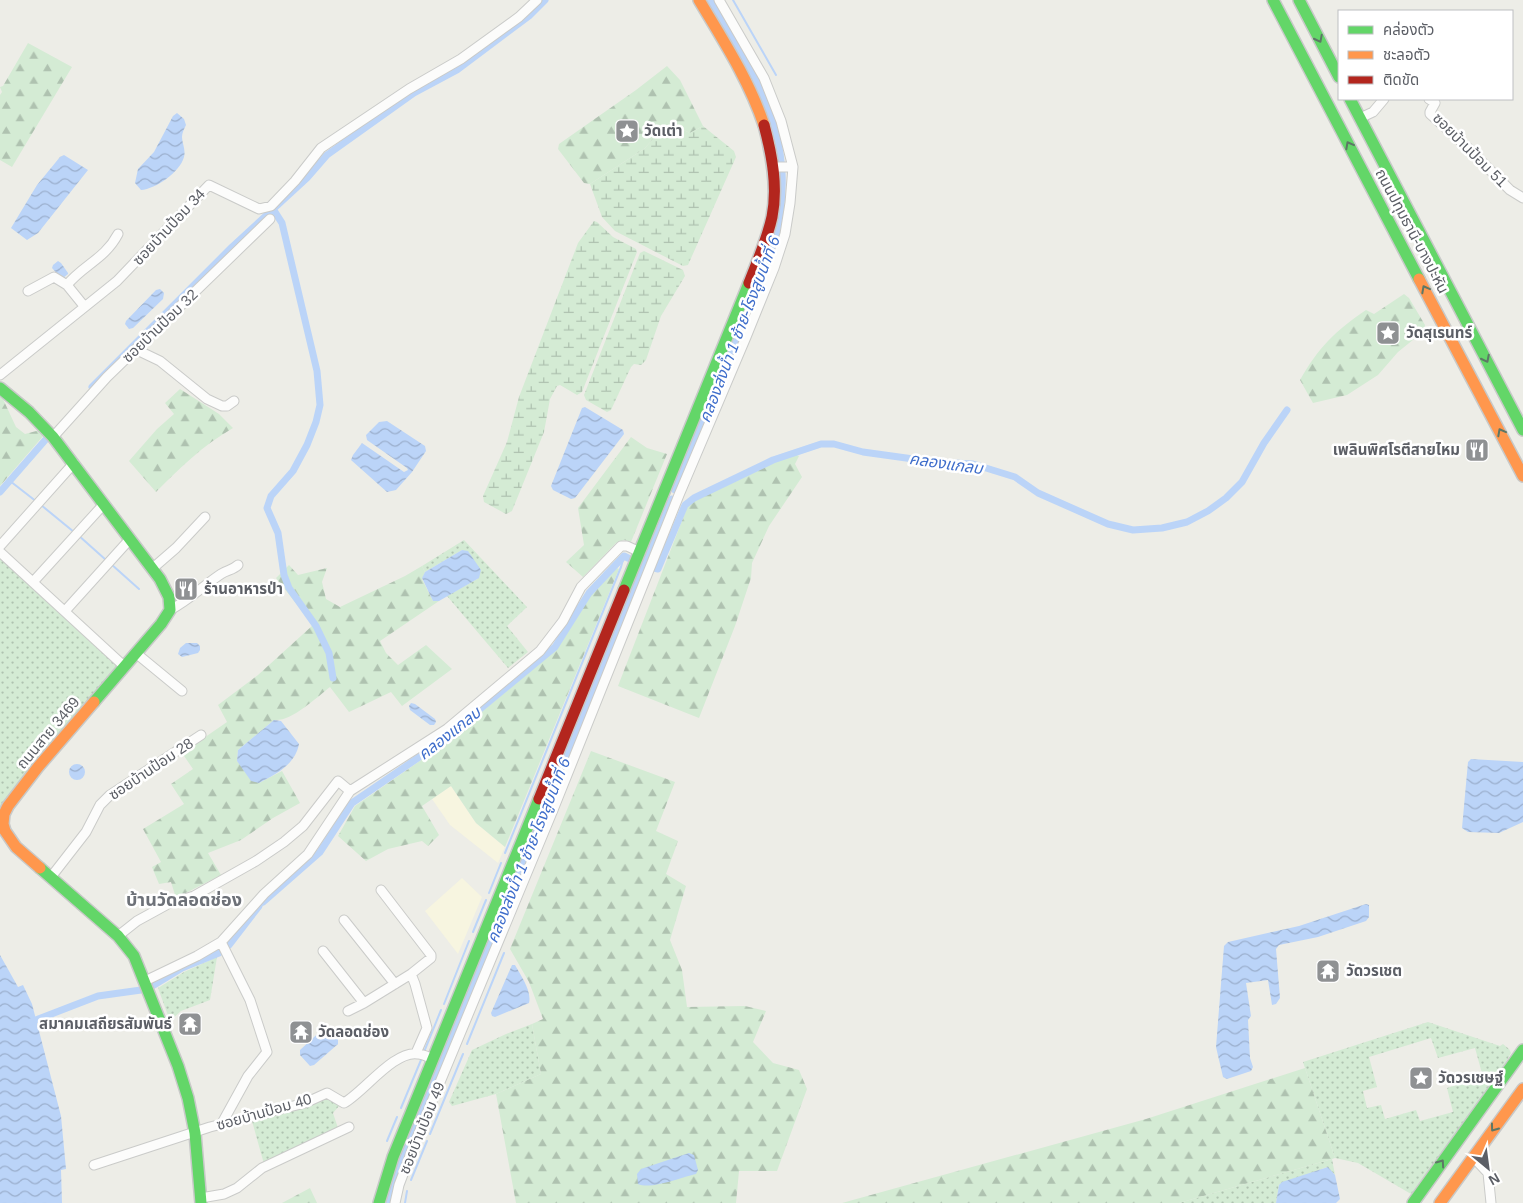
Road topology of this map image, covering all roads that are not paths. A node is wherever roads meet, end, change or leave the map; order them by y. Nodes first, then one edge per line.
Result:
1 (536, 0) edge
2 (699, 0) edge
3 (719, 0) edge
4 (1273, 0) edge
5 (1299, 0) edge
6 (1338, 75) edge
7 (1351, 100) edge
8 (1383, 100) edge
9 (1431, 100) edge
10 (1360, 118) junction
11 (782, 167) junction
12 (1523, 198) edge
13 (270, 219) dead end
14 (118, 234) dead end
15 (67, 286) junction
16 (28, 291) dead end
17 (84, 306) junction
18 (136, 350) junction
19 (0, 375) edge
20 (0, 388) edge
21 (234, 401) dead end
22 (709, 404) junction
23 (1523, 430) edge
24 (54, 437) junction
25 (74, 463) junction
26 (1523, 476) edge
27 (663, 494) junction
28 (679, 495) junction
29 (104, 504) junction
30 (205, 517) dead end
31 (130, 539) junction
32 (0, 546) edge
33 (0, 552) edge
34 (640, 552) junction
35 (238, 565) dead end
36 (153, 568) junction
37 (33, 582) junction
38 (170, 610) junction
39 (64, 611) junction
40 (137, 654) junction
41 (125, 666) junction
42 (182, 691) dead end
43 (201, 735) dead end
44 (350, 791) junction
45 (545, 807) junction
46 (51, 877) junction
47 (381, 890) dead end
48 (344, 920) dead end
49 (118, 936) junction
50 (224, 946) junction
51 (323, 951) dead end
52 (411, 974) junction
53 (144, 981) junction
54 (395, 984) junction
55 (364, 1003) junction
56 (348, 1011) dead end
57 (1523, 1050) edge
58 (416, 1053) junction
59 (443, 1053) junction
60 (1523, 1088) edge
61 (221, 1125) junction
62 (349, 1127) dead end
63 (196, 1133) junction
64 (1474, 1158) junction
65 (94, 1165) dead end
66 (201, 1200) edge
67 (379, 1203) edge
68 (395, 1203) edge
69 (1413, 1203) edge
70 (1440, 1203) edge
71 (1491, 1203) edge

1 - 17 street, ซอยบ้านป้อม 34
2 - 11 main road
3 - 11 street, ซอยบ้านป้อม 49
26 -> 4 main road, ถนนปทุมธานี-บางปะหัน
5 -> 6 main road
7 - 10 main road, ถนนปทุมธานี-บางปะหัน
8 - 10 street
9 - 12 street, ซอยบ้านป้อม 51
10 -> 23 main road, ถนนปทุมธานี-บางปะหัน
11 - 22 main road
11 - 22 street, ซอยบ้านป้อม 49
13 - 18 street, ซอยบ้านป้อม 32
14 - 15 street
15 - 16 street
15 - 17 street
17 - 19 street, ซอยบ้านป้อม 34
18 - 21 street
18 - 24 street, ซอยบ้านป้อม 32
20 - 24 main road
22 - 27 main road
22 - 28 street, ซอยบ้านป้อม 49
24 - 25 main road
25 - 29 main road
25 - 32 street
27 - 28 street
27 - 34 main road
28 - 45 street, ซอยบ้านป้อม 49
29 - 31 main road
29 - 37 street
30 - 36 street
31 - 36 main road
31 - 39 street
33 - 37 street
34 - 44 street
34 - 45 main road
35 - 38 street
36 - 38 main road
37 - 39 street
38 - 40 main road, ถนนสาย 3469
39 - 41 street
40 - 41 main road, ถนนสาย 3469
40 - 42 street
41 - 46 main road, ถนนสาย 3469
43 - 46 street, ซอยบ้านป้อม 28
44 - 49 street
44 - 50 street
45 - 59 main road
45 - 59 street, ซอยบ้านป้อม 49
46 - 49 main road, ถนนสาย 3469
47 - 52 street
48 - 54 street
49 - 53 main road, ถนนสาย 3469
50 - 53 street
50 - 61 street
51 - 55 street
52 - 54 street
52 - 58 street
53 - 63 main road, ถนนสาย 3469
54 - 55 street
55 - 56 street
69 -> 57 main road
58 - 59 street
58 - 61 street, ซอยบ้านป้อม 40
59 - 67 main road
59 - 68 street, ซอยบ้านป้อม 49
60 -> 64 main road
61 - 63 street, ซอยบ้านป้อม 40
62 - 66 street
63 - 65 street, ซอยบ้านป้อม 40
63 - 66 main road, ถนนสาย 3469
64 - 70 main road
64 - 71 street

